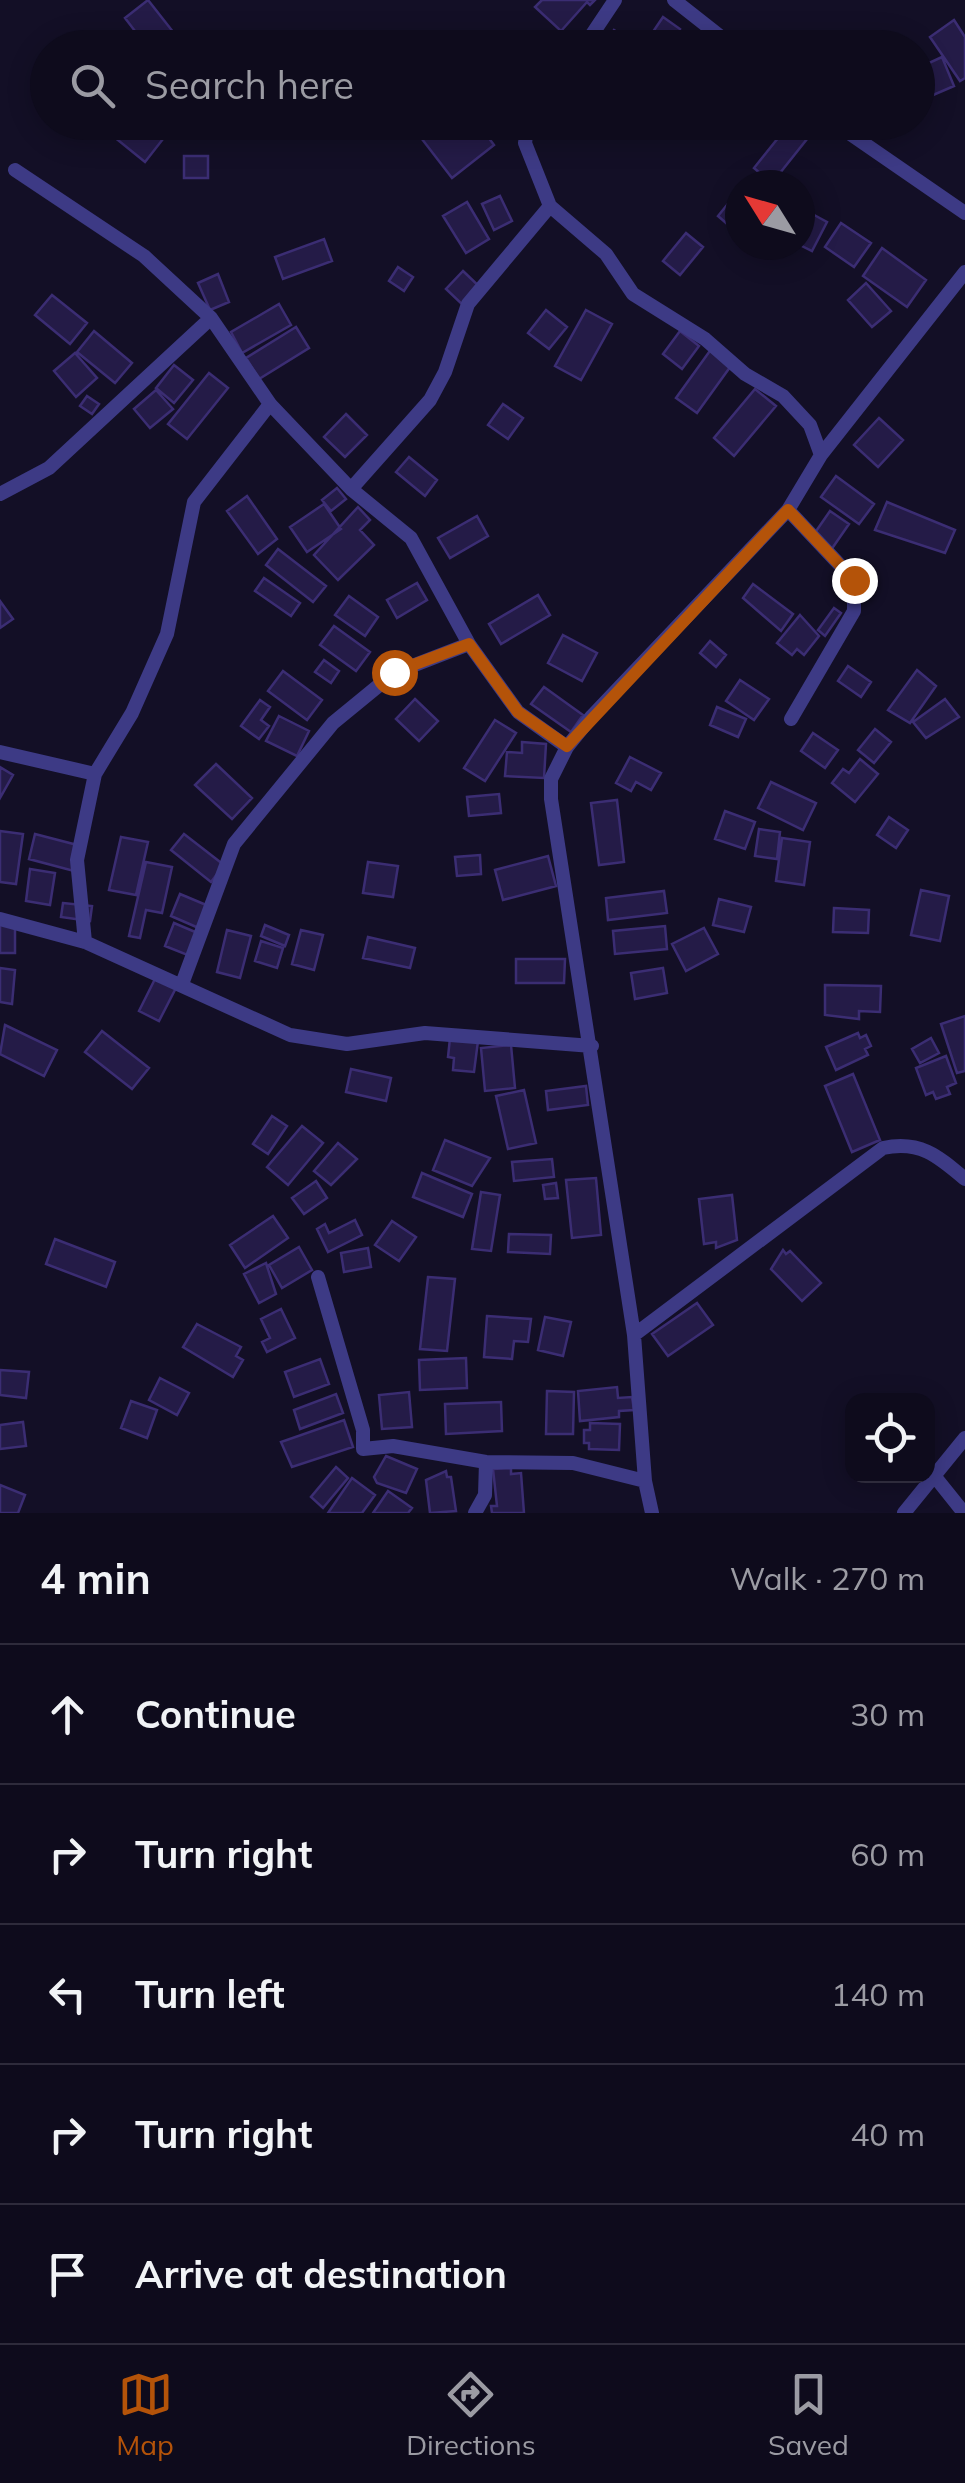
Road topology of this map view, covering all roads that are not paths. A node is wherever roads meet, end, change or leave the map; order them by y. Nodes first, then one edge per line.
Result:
1 (615, 0) edge
2 (674, 0) edge
3 (595, 30) edge
4 (713, 30) edge
5 (525, 140) edge
6 (859, 140) edge
7 (15, 170) dead end
8 (550, 206) junction
9 (965, 214) edge
10 (965, 272) edge
11 (211, 318) junction
12 (270, 404) junction
13 (821, 455) junction
14 (351, 489) junction
15 (0, 494) edge
16 (788, 510) junction
17 (469, 644) junction
18 (791, 719) dead end
19 (567, 746) junction
20 (0, 752) edge
21 (95, 774) junction
22 (0, 919) edge
23 (85, 942) junction
24 (182, 984) junction
25 (592, 1046) junction
26 (965, 1179) edge
27 (318, 1277) dead end
28 (634, 1335) junction
29 (965, 1438) edge
30 (486, 1462) junction
31 (936, 1478) junction
32 (645, 1481) junction
33 (475, 1513) edge
34 (652, 1513) edge
35 (904, 1513) edge
36 (964, 1513) edge

1 - 3 street
2 - 4 street
5 - 8 street
6 - 9 street
7 - 11 street
8 - 13 street
8 - 14 street
10 - 13 street
11 - 12 street
11 - 15 street
12 - 14 street
12 - 21 street
13 - 16 street
14 - 17 street
16 - 18 street
16 - 19 street
17 - 19 street
17 - 24 street
19 - 25 street
20 - 21 street
21 - 23 street
22 - 23 street
23 - 24 street
24 - 25 street
25 - 28 street
26 - 28 street
27 - 30 street
28 - 32 street
29 - 31 street
30 - 32 street
30 - 33 street
31 - 35 street
31 - 36 street
32 - 34 street

